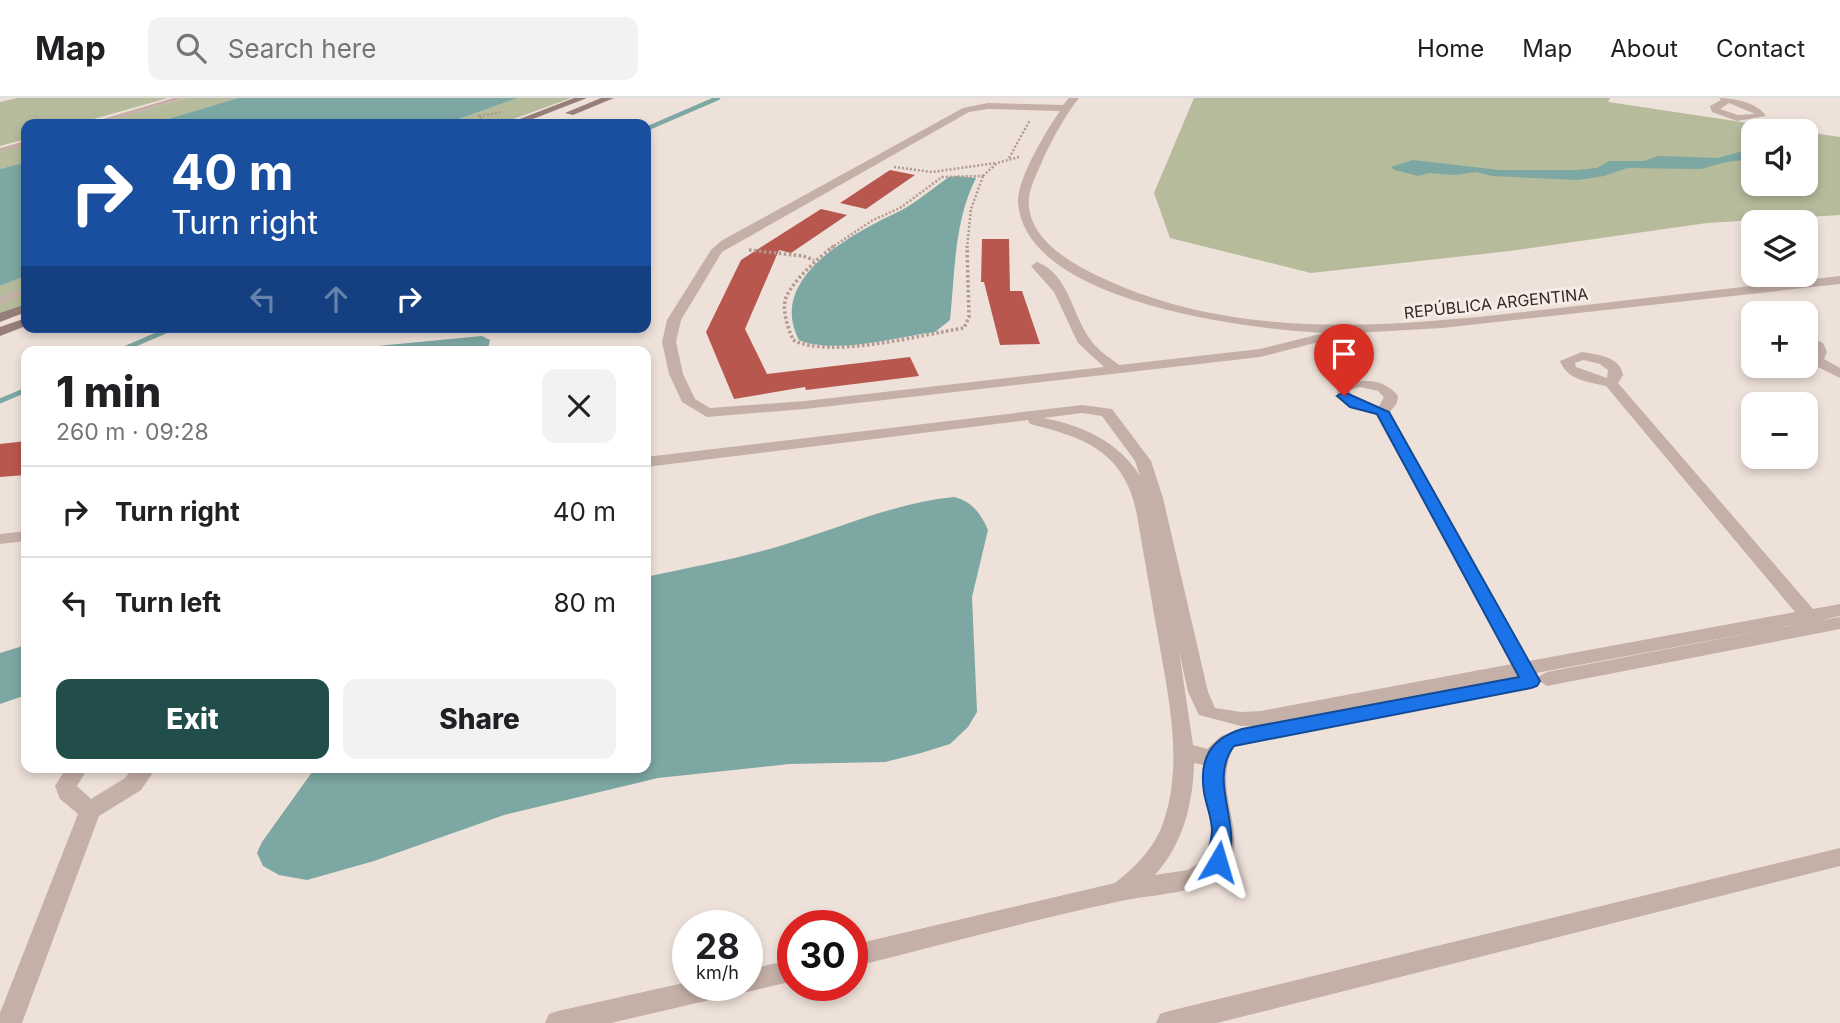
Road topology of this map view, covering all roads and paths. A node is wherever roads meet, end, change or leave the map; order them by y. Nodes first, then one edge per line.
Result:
1 (181, 98) edge
2 (582, 98) edge
3 (609, 98) edge
4 (1070, 103) edge
5 (1037, 106) junction
6 (511, 113) dead end
7 (108, 119) edge
8 (482, 119) edge
9 (525, 119) edge
10 (554, 119) edge
11 (21, 144) edge
12 (0, 150) edge
13 (1041, 156) junction
14 (1008, 159) junction
15 (997, 163) junction
16 (865, 164) junction
17 (983, 176) junction
18 (725, 243) junction
19 (814, 260) junction
20 (1037, 266) dead end
21 (1840, 280) edge
22 (21, 293) edge
23 (0, 300) edge
24 (21, 310) edge
25 (0, 318) edge
26 (21, 324) edge
27 (1349, 331) junction
28 (0, 332) edge
29 (1818, 361) edge
30 (1116, 369) junction
31 (1840, 374) edge
32 (1611, 383) dead end
33 (1382, 412) dead end
34 (1002, 420) junction
35 (651, 461) edge
36 (21, 537) edge
37 (0, 539) edge
38 (1840, 610) edge
39 (1813, 622) junction
40 (1840, 623) edge
41 (1527, 676) junction
42 (1212, 712) junction
43 (1180, 714) junction
44 (1223, 747) junction
45 (1182, 748) junction
46 (73, 773) edge
47 (141, 773) edge
48 (90, 811) junction
49 (1840, 857) edge
50 (1121, 891) junction
51 (868, 952) edge
52 (672, 997) edge
53 (9, 1023) edge
54 (558, 1023) edge
55 (1169, 1023) edge

1 - 7 lane
2 - 9 main road
3 - 10 main road
4 - 5 street
4 - 13 street, REPÚBLICA ARGENTINA
5 - 14 path
5 - 16 street
6 - 8 path
11 - 12 lane
13 - 14 path
13 - 27 street, REPÚBLICA ARGENTINA
14 - 15 path
15 - 16 path
15 - 17 path
16 - 18 street
17 - 19 path
17 - 19 path
18 - 19 path
18 - 30 street
20 - 30 street
21 - 27 street, REPÚBLICA ARGENTINA
22 - 23 lane
24 - 25 main road
26 - 28 main road
27 - 30 street
29 - 31 street
32 - 39 street
33 - 41 street
34 - 35 street
34 - 42 street
34 - 43 street
36 - 37 street
38 - 39 street
39 - 40 street
39 - 41 street
41 - 42 street
41 - 44 street
42 - 43 street
42 - 44 street
43 - 45 street
44 - 45 street
44 - 50 street
45 - 50 street
46 - 48 street
47 - 48 street
48 - 53 street
49 - 55 street
50 - 51 street
52 - 54 street

